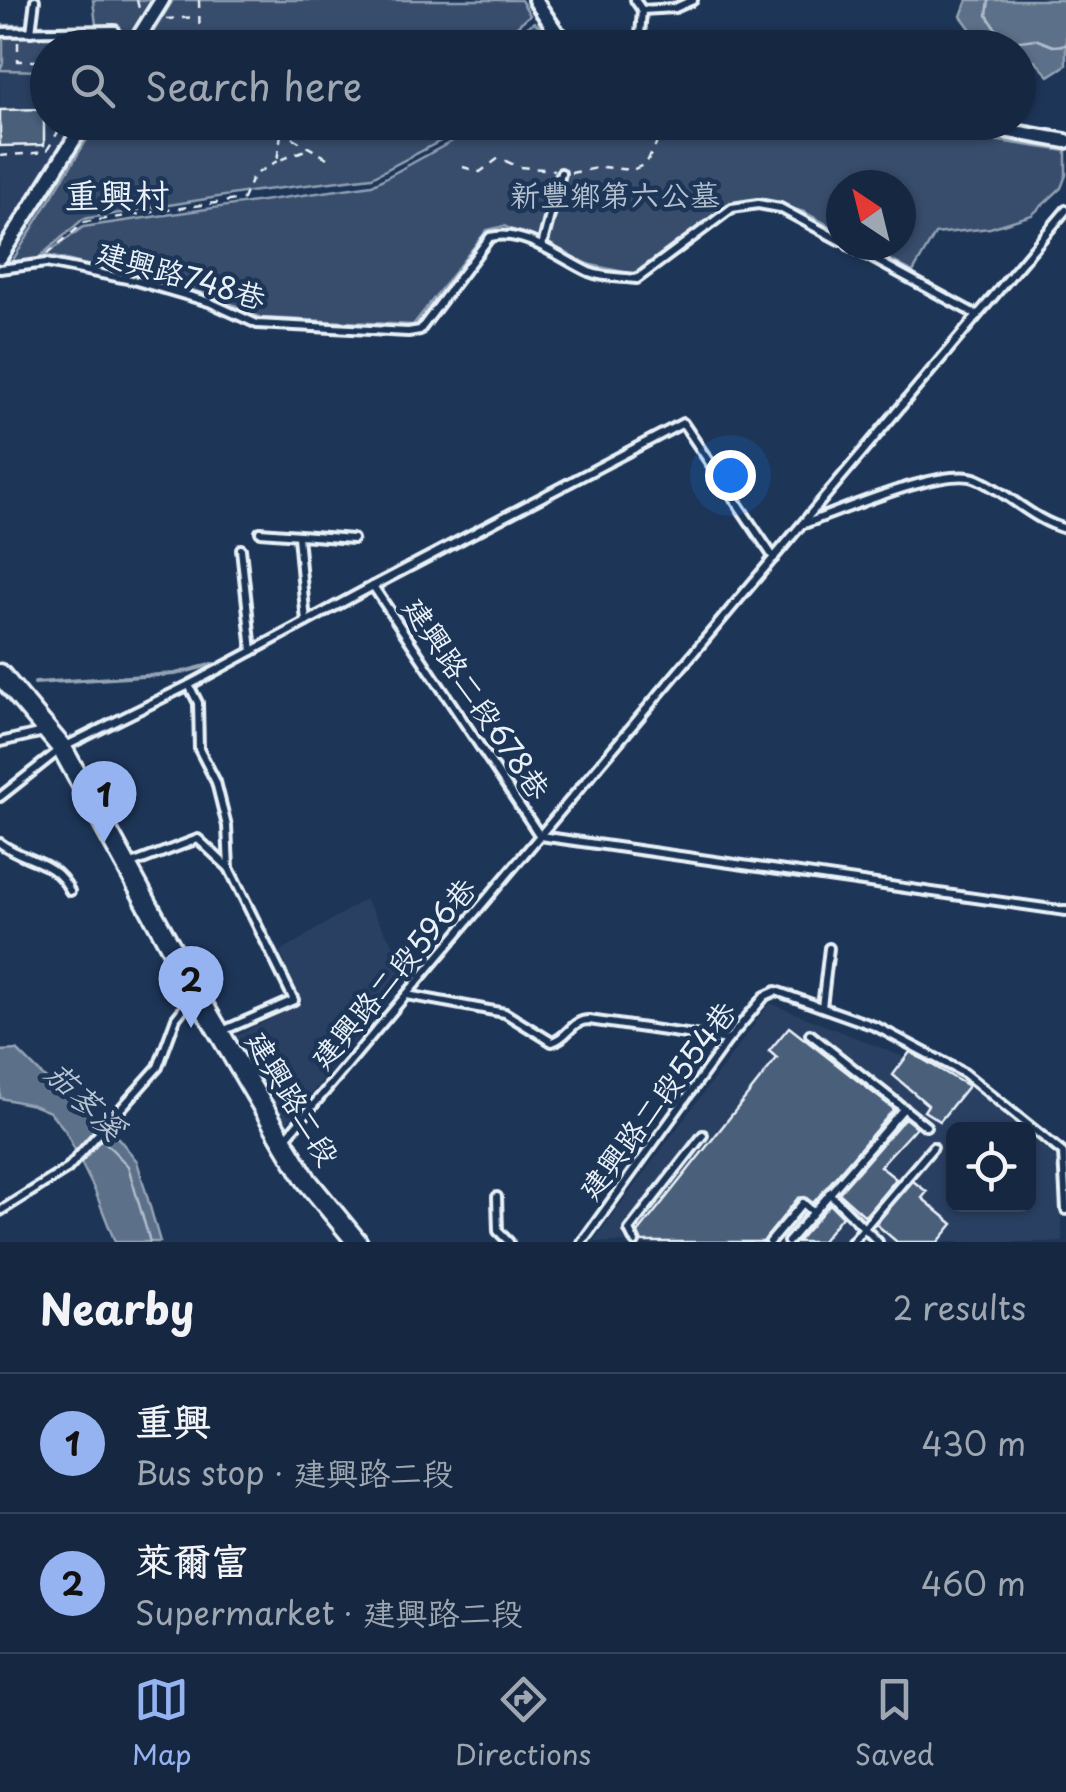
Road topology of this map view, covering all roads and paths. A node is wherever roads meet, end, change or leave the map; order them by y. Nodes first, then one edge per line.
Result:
1 (35, 0) edge
2 (137, 0) edge
3 (162, 0) edge
4 (198, 0) edge
5 (535, 0) edge
6 (635, 0) edge
7 (694, 0) edge
8 (642, 10) junction
9 (199, 17) junction
10 (142, 20) dead end
11 (160, 20) dead end
12 (31, 30) edge
13 (143, 30) edge
14 (199, 30) edge
15 (555, 30) edge
16 (640, 30) edge
17 (0, 32) edge
18 (18, 32) junction
19 (30, 32) edge
20 (30, 61) edge
21 (1036, 136) edge
22 (53, 140) edge
23 (74, 140) edge
24 (280, 140) edge
25 (296, 140) edge
26 (658, 140) edge
27 (1066, 141) edge
28 (310, 148) junction
29 (0, 156) edge
30 (327, 158) dead end
31 (277, 161) junction
32 (463, 167) dead end
33 (561, 173) junction
34 (1066, 210) edge
35 (826, 232) edge
36 (542, 246) junction
37 (0, 257) edge
38 (876, 260) edge
39 (34, 264) junction
40 (0, 269) edge
41 (977, 315) junction
42 (799, 526) junction
43 (1066, 529) edge
44 (260, 532) dead end
45 (298, 536) junction
46 (353, 539) dead end
47 (242, 550) dead end
48 (774, 558) junction
49 (373, 586) junction
50 (306, 622) junction
51 (252, 651) junction
52 (2, 678) edge
53 (189, 685) junction
54 (50, 731) junction
55 (0, 742) edge
56 (62, 748) junction
57 (0, 798) edge
58 (540, 836) junction
59 (0, 842) edge
60 (128, 866) junction
61 (229, 868) junction
62 (70, 891) dead end
63 (1066, 912) edge
64 (830, 948) dead end
65 (196, 993) junction
66 (407, 995) junction
67 (822, 1007) junction
68 (220, 1032) junction
69 (810, 1034) dead end
70 (728, 1040) junction
71 (904, 1108) junction
72 (926, 1126) dead end
73 (703, 1135) dead end
74 (283, 1141) junction
75 (933, 1146) dead end
76 (829, 1193) junction
77 (498, 1197) dead end
78 (1066, 1210) edge
79 (0, 1211) edge
80 (812, 1212) junction
81 (865, 1227) junction
82 (353, 1240) edge
83 (510, 1242) edge
84 (582, 1242) edge
85 (635, 1242) edge
86 (770, 1242) edge
87 (788, 1242) edge
88 (852, 1242) edge
89 (878, 1242) edge

1 - 12 lane
2 - 10 path
3 - 13 street
4 - 9 path
5 - 15 street
6 - 8 lane
7 - 8 lane
8 - 16 lane
9 - 11 path
9 - 14 path
17 - 18 lane
18 - 19 lane
18 - 20 path
21 - 27 street
22 - 29 path
23 - 37 street
24 - 31 path
25 - 28 path
26 - 33 path
28 - 30 path
28 - 31 path
31 - 39 path
32 - 33 path
33 - 36 lane
34 - 41 lane, 建興路二段596巷
35 - 36 lane
36 - 39 lane, 建興路748巷
38 - 41 lane
39 - 40 lane, 建興路748巷
41 - 42 lane, 建興路二段596巷
42 - 43 lane
42 - 48 lane, 建興路二段596巷
44 - 45 lane
45 - 46 lane
45 - 50 lane
47 - 51 lane
48 - 49 lane
48 - 58 lane, 建興路二段596巷
49 - 50 lane, 建興路二段678巷
49 - 58 lane, 建興路二段678巷
50 - 51 lane, 建興路二段678巷
51 - 53 lane, 建興路二段678巷
52 - 54 street, 建興路二段
53 - 56 lane, 建興路二段678巷
53 - 61 lane
54 - 55 lane
54 - 56 street, 建興路二段
56 - 57 lane, 建興路二段678巷
56 - 60 street, 建興路二段
58 - 63 lane, 建興路二段678巷
58 - 66 lane, 建興路二段596巷
59 - 62 lane
60 - 61 lane
60 - 65 street, 建興路二段
61 - 68 lane
64 - 67 lane
65 - 68 street, 建興路二段
65 - 79 lane
66 - 70 lane
66 - 74 lane, 建興路二段596巷
67 - 70 lane, 建興路二段554巷
67 - 78 lane, 建興路二段554巷
68 - 74 street, 建興路二段
69 - 71 lane
70 - 84 lane, 建興路二段554巷
71 - 72 lane
71 - 76 lane
73 - 85 lane
74 - 82 street, 建興路二段
75 - 81 lane
76 - 80 lane
76 - 81 lane
77 - 83 lane
80 - 86 lane
80 - 87 lane
81 - 88 lane
81 - 89 lane

